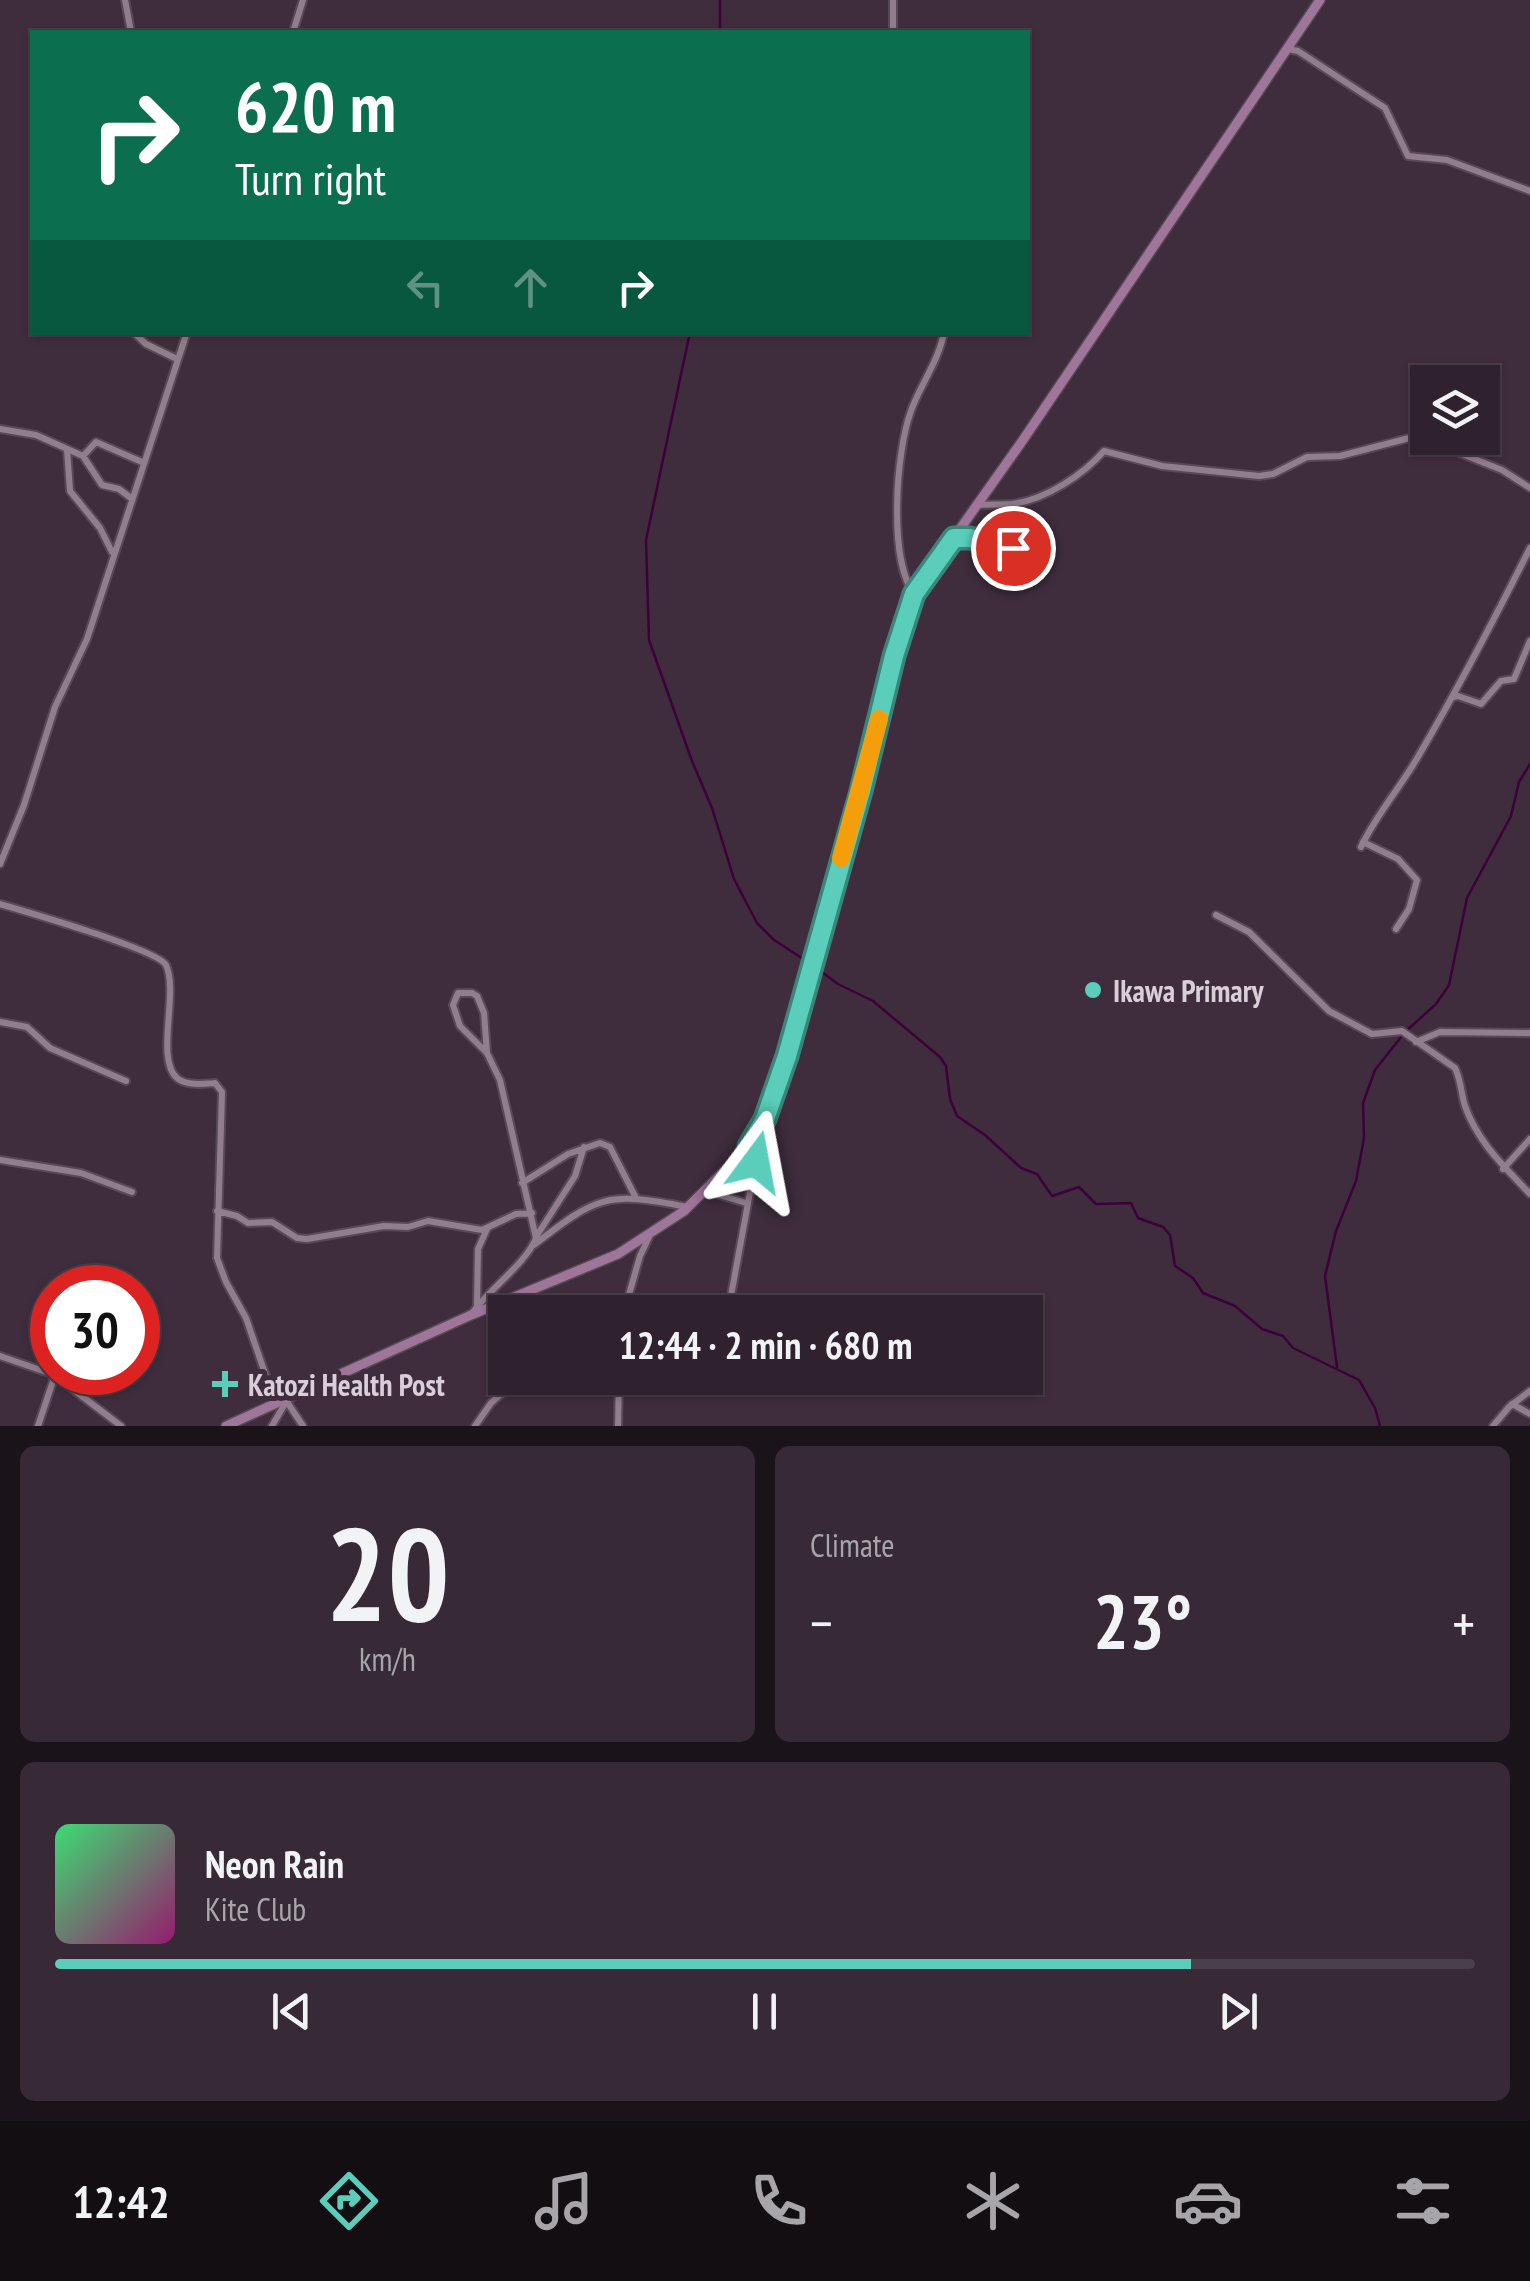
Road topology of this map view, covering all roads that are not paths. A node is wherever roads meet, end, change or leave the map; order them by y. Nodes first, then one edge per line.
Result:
1 (125, 0) edge
2 (303, 0) edge
3 (893, 0) edge
4 (1320, 0) edge
5 (131, 30) edge
6 (294, 30) edge
7 (893, 30) edge
8 (1287, 49) junction
9 (1530, 191) edge
10 (136, 335) edge
11 (185, 335) edge
12 (943, 335) edge
13 (177, 359) junction
14 (0, 429) edge
15 (67, 449) junction
16 (83, 456) junction
17 (142, 462) junction
18 (1530, 488) edge
19 (131, 498) junction
20 (977, 505) junction
21 (954, 538) junction
22 (1530, 548) edge
23 (1035, 552) dead end
24 (113, 553) junction
25 (914, 594) junction
26 (1530, 640) edge
27 (1452, 698) junction
28 (0, 864) edge
29 (0, 904) edge
30 (1216, 914) dead end
31 (1396, 929) dead end
32 (0, 1022) edge
33 (1530, 1033) edge
34 (1416, 1042) junction
35 (487, 1053) junction
36 (126, 1081) dead end
37 (1530, 1139) edge
38 (749, 1146) junction
39 (584, 1147) junction
40 (1, 1159) edge
41 (1502, 1169) junction
42 (522, 1183) junction
43 (706, 1191) junction
44 (132, 1192) dead end
45 (1530, 1194) edge
46 (636, 1198) junction
47 (746, 1203) junction
48 (688, 1208) junction
49 (217, 1211) junction
50 (532, 1213) junction
51 (487, 1229) junction
52 (650, 1235) junction
53 (534, 1242) junction
54 (522, 1294) joint
55 (629, 1295) edge
56 (731, 1295) edge
57 (474, 1310) junction
58 (0, 1356) edge
59 (30, 1366) edge
60 (1530, 1390) edge
61 (48, 1395) edge
62 (80, 1395) edge
63 (499, 1395) edge
64 (619, 1395) edge
65 (283, 1400) junction
66 (1512, 1404) junction
67 (1530, 1414) edge
68 (242, 1422) edge
69 (38, 1426) edge
70 (122, 1426) edge
71 (226, 1426) edge
72 (272, 1426) edge
73 (304, 1426) edge
74 (475, 1426) edge
75 (618, 1426) edge
76 (1493, 1426) edge

1 - 5 street
2 - 6 street
3 - 7 street
4 - 8 main road
8 - 9 street
8 - 20 main road
10 - 13 street
11 - 13 street
12 - 25 street
13 - 17 street
14 - 15 street
15 - 16 street
15 - 24 street
16 - 17 street
16 - 19 street
17 - 19 street
18 - 20 street
19 - 24 street
20 - 21 main road
21 - 23 street
21 - 25 main road
22 - 27 street
24 - 28 street
25 - 38 main road
26 - 27 street
27 - 31 street
29 - 49 street
30 - 34 street
32 - 36 street
33 - 34 street
34 - 41 street
35 - 35 street
35 - 42 street
37 - 41 street
38 - 43 main road
38 - 47 street
39 - 42 street
39 - 46 street
39 - 53 street
40 - 44 street
41 - 45 street
42 - 50 street
43 - 47 street
43 - 48 main road
46 - 48 street
46 - 53 street
47 - 56 street
48 - 52 main road
49 - 51 street
49 - 65 street
50 - 51 street
50 - 53 street
51 - 57 street
52 - 54 main road
52 - 55 street
53 - 57 street
54 - 57 main road
57 - 65 main road
58 - 59 street
60 - 66 street
61 - 69 street
62 - 70 street
63 - 74 street
64 - 75 street
65 - 68 main road
65 - 72 street
65 - 73 street
66 - 67 street
66 - 76 street
68 - 71 main road

